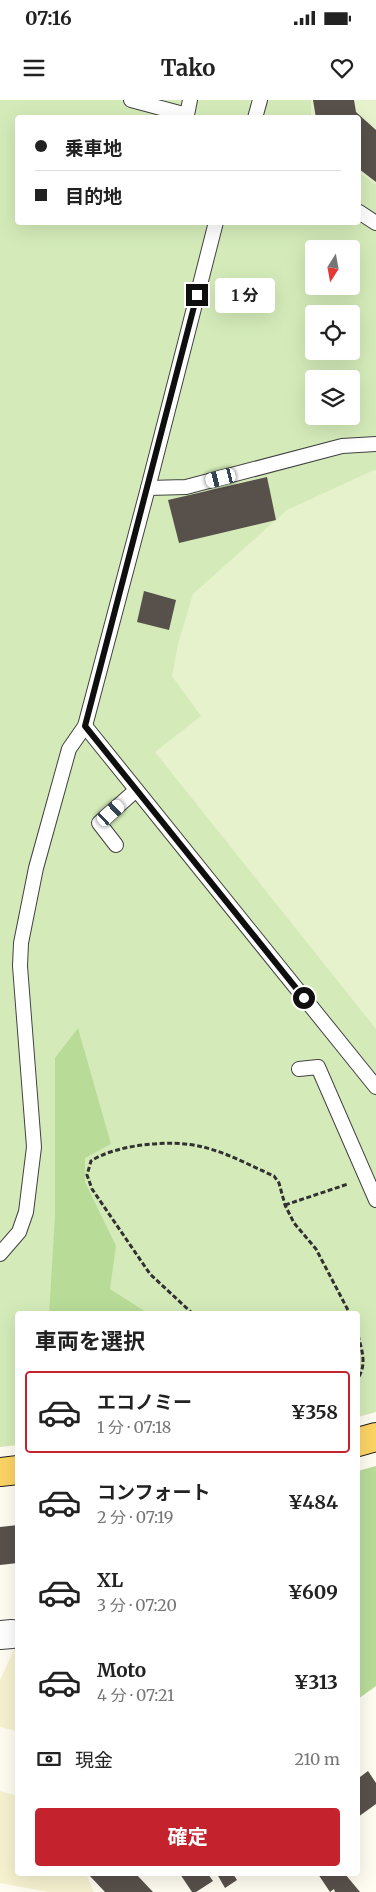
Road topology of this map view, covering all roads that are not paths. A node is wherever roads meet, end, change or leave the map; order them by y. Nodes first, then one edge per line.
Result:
1 (131, 100) edge
2 (190, 100) edge
3 (260, 100) edge
4 (256, 115) edge
5 (361, 213) edge
6 (376, 223) edge
7 (215, 225) edge
8 (376, 444) edge
9 (148, 488) junction
10 (85, 726) junction
11 (136, 791) junction
12 (116, 845) dead end
13 (299, 1069) dead end
14 (376, 1087) edge
15 (376, 1200) edge
16 (0, 1254) edge
17 (376, 1437) edge
18 (360, 1441) edge
19 (15, 1470) edge
20 (0, 1472) edge

1 - 2 lane
3 - 4 lane
5 - 6 lane
7 - 9 lane
8 - 9 lane
9 - 10 lane
10 - 11 lane
10 - 16 lane
11 - 12 lane
11 - 14 lane
13 - 15 lane
17 - 18 main road
19 - 20 main road

